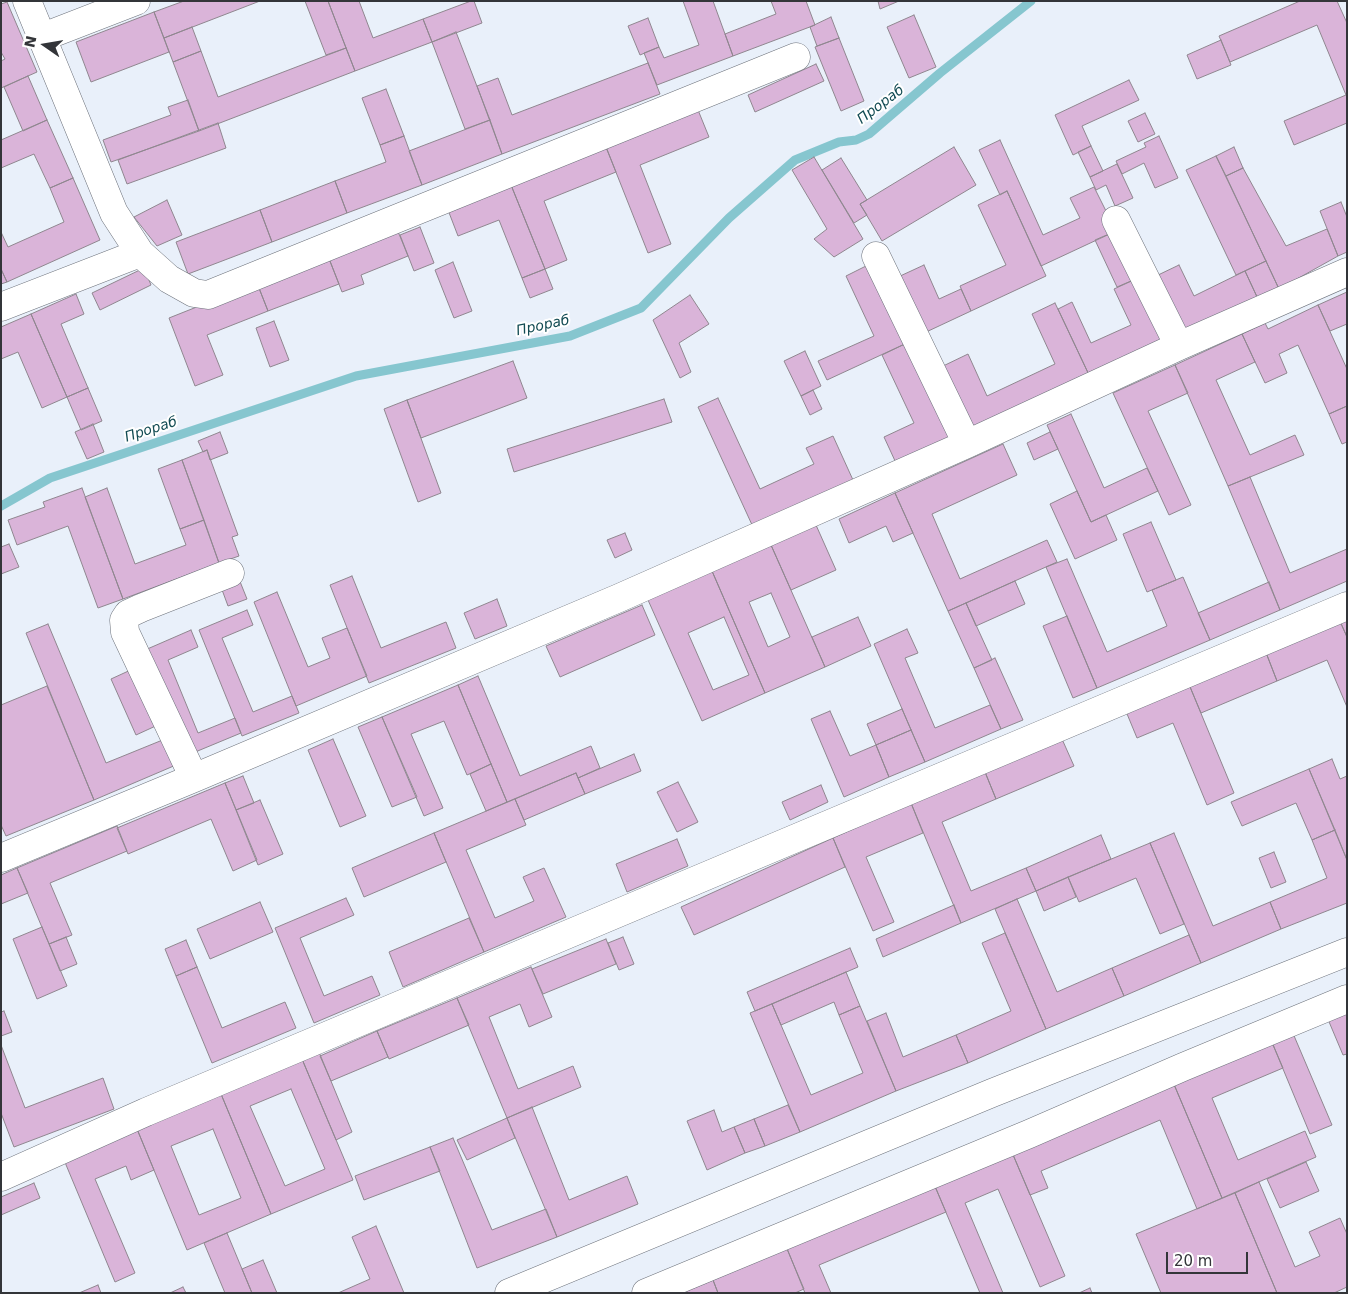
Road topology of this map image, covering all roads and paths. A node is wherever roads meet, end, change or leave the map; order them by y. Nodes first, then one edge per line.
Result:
1 (27, 1) edge
2 (136, 1) edge
3 (43, 37) junction
4 (796, 57) dead end
5 (1116, 220) dead end
6 (140, 252) junction
7 (876, 256) dead end
8 (1347, 272) edge
9 (1, 307) edge
10 (1179, 346) junction
11 (967, 444) junction
12 (230, 573) dead end
13 (1347, 606) edge
14 (194, 778) junction
15 (1, 858) edge
16 (1347, 952) edge
17 (1347, 999) edge
18 (1, 1176) edge
19 (509, 1293) edge
20 (646, 1293) edge

1 - 3 street
2 - 3 street
3 - 6 street
4 - 6 street
5 - 10 street
6 - 9 street
7 - 11 street
8 - 10 street
10 - 11 street
11 - 14 street
12 - 14 street
13 - 18 street
14 - 15 street
16 - 19 street
17 - 20 street

